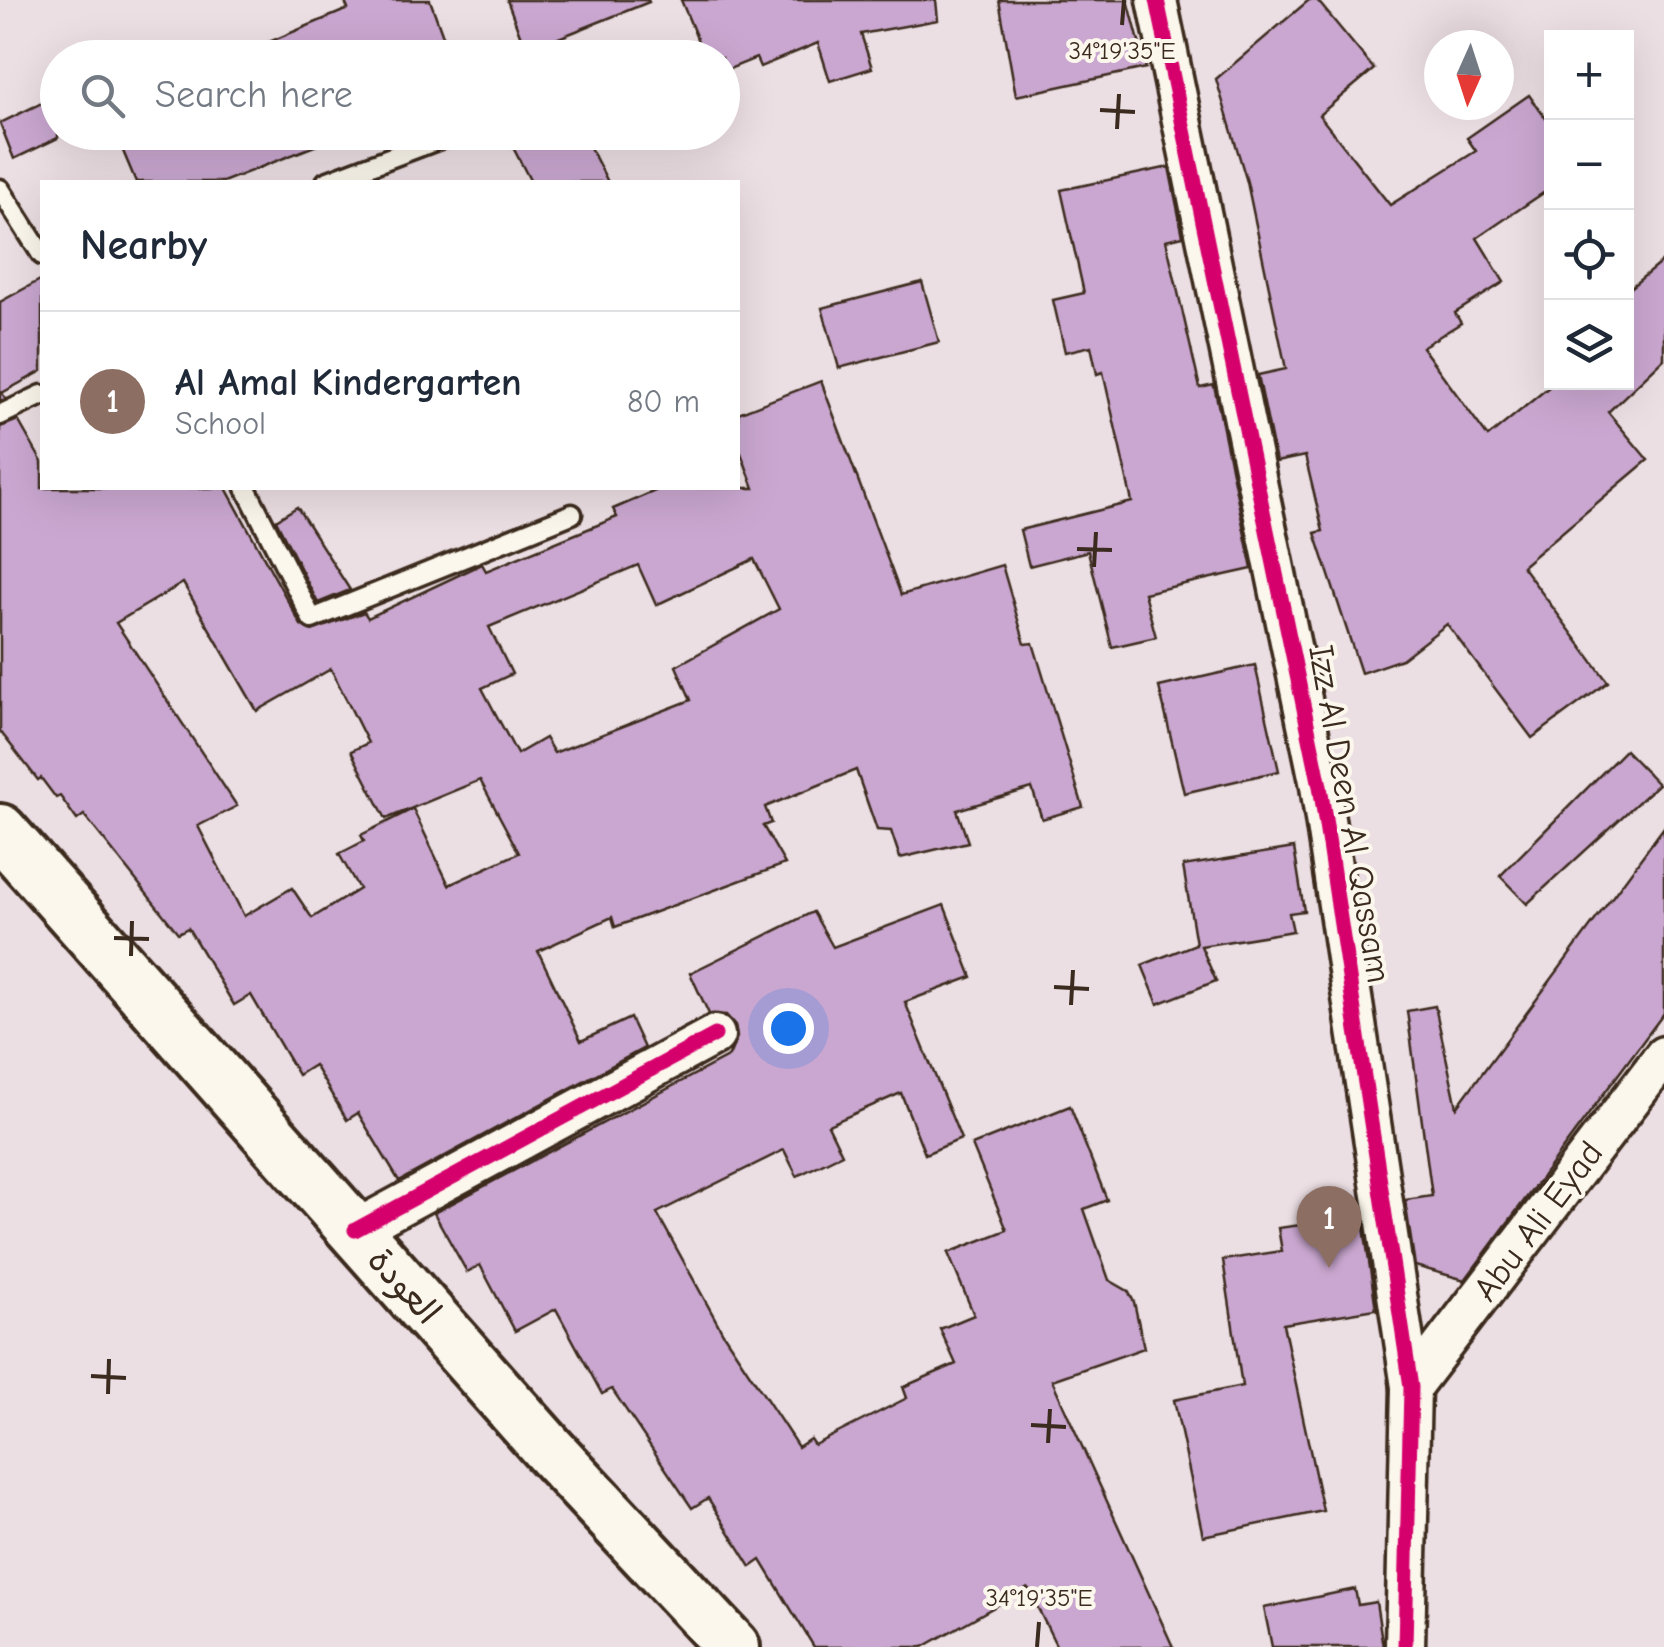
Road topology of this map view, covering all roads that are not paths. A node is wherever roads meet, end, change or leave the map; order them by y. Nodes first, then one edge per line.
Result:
1 (1157, 0) edge
2 (410, 150) edge
3 (331, 180) edge
4 (0, 188) edge
5 (40, 252) edge
6 (40, 396) edge
7 (0, 415) edge
8 (247, 490) edge
9 (572, 514) dead end
10 (0, 832) edge
11 (715, 1036) dead end
12 (1664, 1056) edge
13 (355, 1230) junction
14 (1411, 1387) junction
15 (733, 1647) edge
16 (1405, 1647) edge

1 - 14 street, Izz Al Deen Al Qassam
2 - 3 lane
4 - 5 lane
6 - 7 lane
8 - 9 lane
10 - 13 main road, العودة
11 - 13 street
12 - 14 street, Abu Ali Eyad
13 - 15 main road, العودة
14 - 16 street, Izz Al Deen Al Qassam

